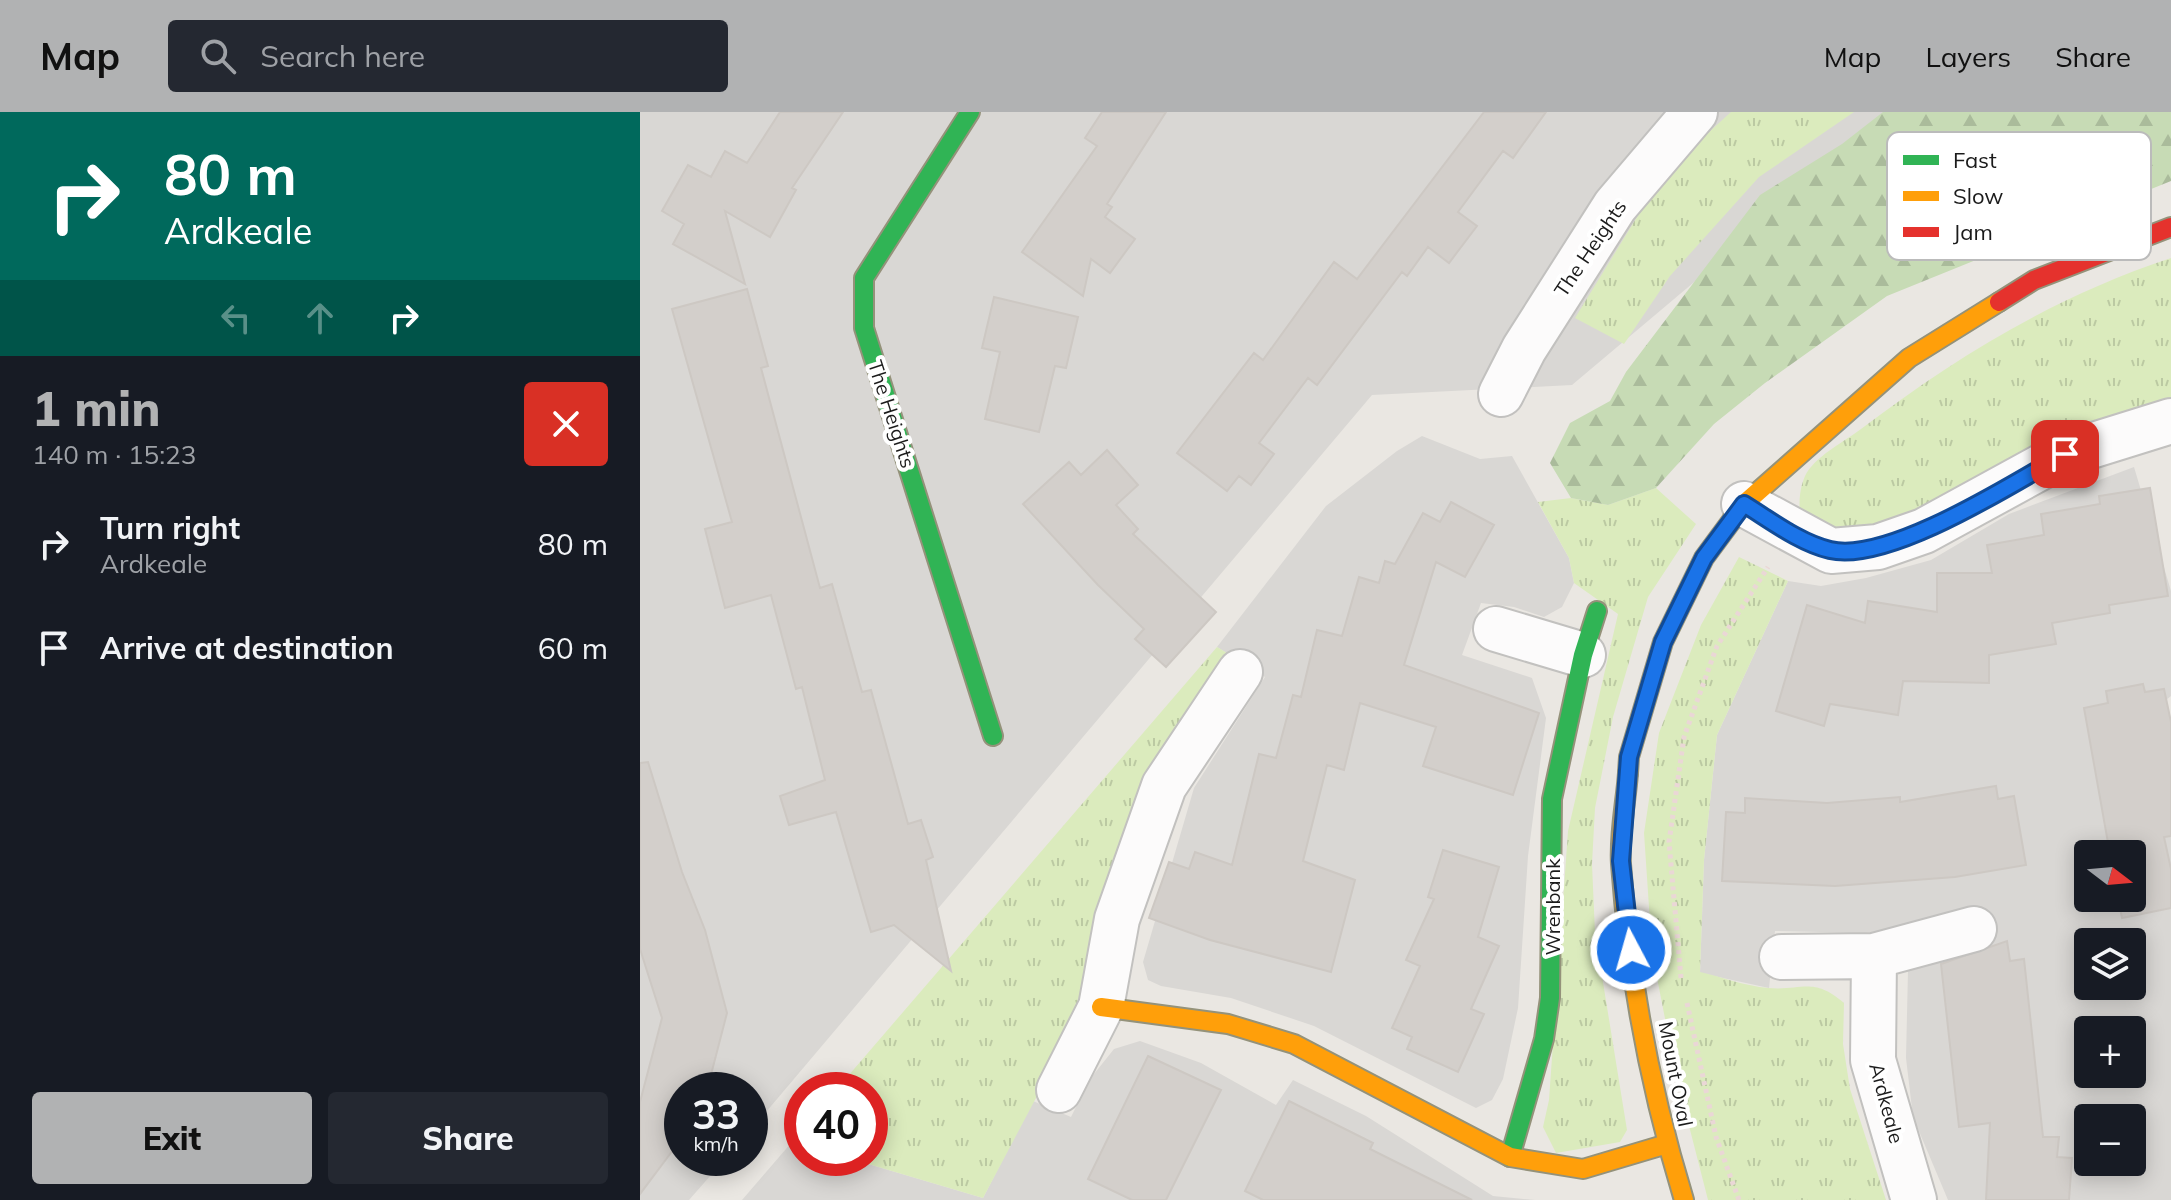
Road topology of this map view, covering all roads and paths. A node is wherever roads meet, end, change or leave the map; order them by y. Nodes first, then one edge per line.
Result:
1 (970, 112) edge
2 (1695, 112) edge
3 (2171, 227) edge
4 (2151, 235) edge
5 (2086, 260) edge
6 (1501, 394) dead end
7 (2168, 434) edge
8 (1744, 504) junction
9 (1791, 532) junction
10 (1597, 611) dead end
11 (1496, 629) dead end
12 (1583, 655) junction
13 (1240, 672) dead end
14 (993, 736) dead end
15 (1974, 929) dead end
16 (1874, 956) junction
17 (1782, 957) dead end
18 (1101, 1007) junction
19 (1059, 1090) dead end
20 (1667, 1144) junction
21 (1510, 1157) junction
22 (1684, 1200) edge
23 (1739, 1200) edge
24 (1914, 1200) edge

1 - 14 main road, The Heights
2 - 6 street, The Heights
3 - 4 main road, Mount Oval
5 - 8 main road, Mount Oval
7 - 9 street
8 - 9 street
8 - 20 main road, Mount Oval
9 - 23 path
10 - 12 main road, Wrenbank
11 - 12 street
12 - 21 main road, Wrenbank
13 - 18 street
15 - 16 street
16 - 17 street
16 - 24 street, Ardkeale
18 - 19 street
18 - 21 main road
20 - 21 main road
20 - 22 main road, Mount Oval

